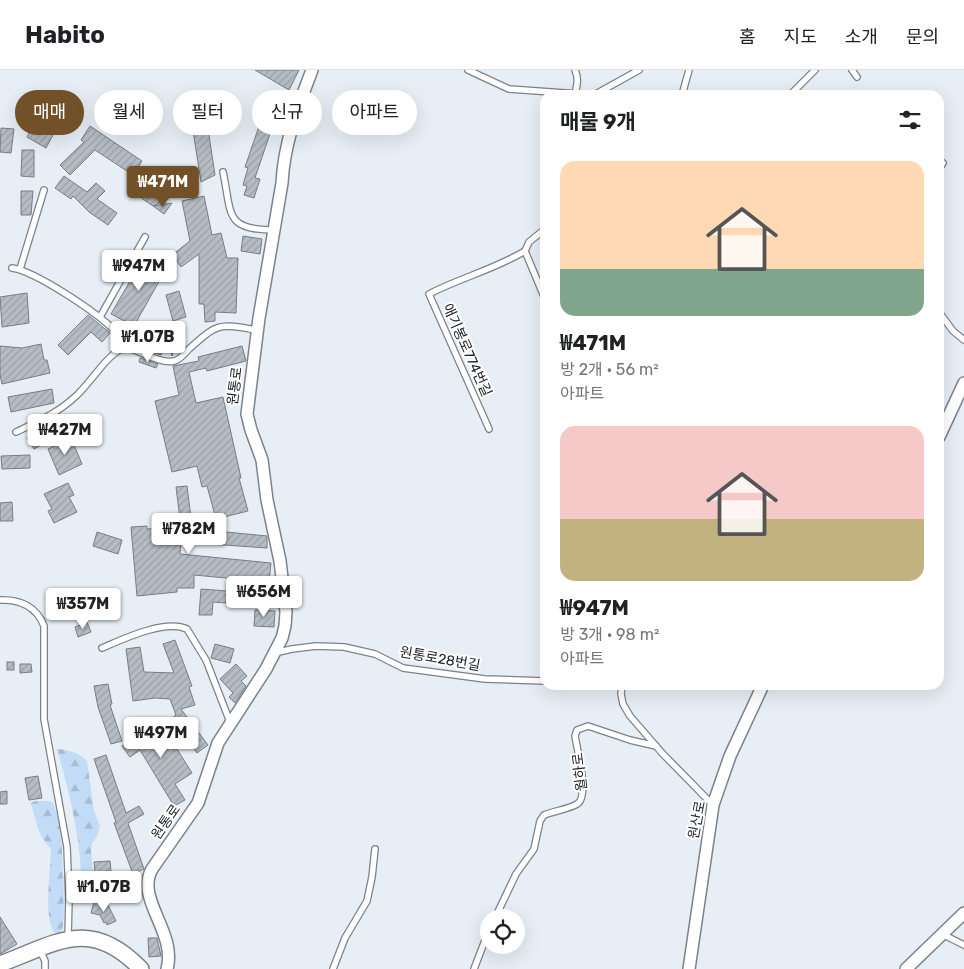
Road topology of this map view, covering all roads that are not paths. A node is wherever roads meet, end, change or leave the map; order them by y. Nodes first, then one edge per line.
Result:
1 (312, 70) edge
2 (468, 70) edge
3 (575, 70) edge
4 (638, 70) edge
5 (689, 70) edge
6 (815, 70) edge
7 (852, 70) edge
8 (857, 77) dead end
9 (576, 90) edge
10 (603, 90) edge
11 (683, 90) edge
12 (795, 90) edge
13 (540, 91) edge
14 (222, 172) dead end
15 (44, 190) dead end
16 (274, 230) junction
17 (540, 233) edge
18 (145, 237) dead end
19 (525, 251) junction
20 (12, 268) dead end
21 (20, 269) junction
22 (540, 287) edge
23 (100, 317) junction
24 (944, 318) edge
25 (257, 330) junction
26 (964, 340) edge
27 (126, 348) junction
28 (964, 384) edge
29 (944, 426) edge
30 (489, 429) dead end
31 (16, 432) dead end
32 (0, 600) edge
33 (102, 648) dead end
34 (274, 653) junction
35 (540, 681) edge
36 (621, 690) edge
37 (762, 690) edge
38 (230, 722) junction
39 (656, 746) junction
40 (713, 805) junction
41 (375, 849) dead end
42 (499, 909) edge
43 (964, 913) edge
44 (942, 934) junction
45 (68, 938) junction
46 (964, 945) edge
47 (40, 948) junction
48 (480, 953) edge
49 (0, 964) edge
50 (45, 969) edge
51 (141, 969) edge
52 (166, 969) edge
53 (333, 969) edge
54 (474, 969) edge
55 (689, 969) edge
56 (906, 969) edge

1 - 16 street, 원통로
2 - 13 lane
3 - 9 lane
4 - 10 lane
5 - 11 lane
6 - 12 lane
7 - 8 lane
14 - 16 lane
15 - 21 lane
16 - 25 street, 원통로
17 - 19 lane, 애기봉로774번길
18 - 23 lane
19 - 22 lane
19 - 30 lane, 애기봉로774번길
20 - 21 lane
21 - 23 lane
23 - 27 lane
24 - 26 lane
25 - 27 lane
25 - 34 street, 원통로
27 - 31 lane
28 - 29 street
32 - 45 lane
33 - 38 lane
34 - 35 lane, 원통로28번길
34 - 38 street, 원통로
36 - 39 lane
37 - 40 street, 원산로
38 - 52 street, 원통로
39 - 40 lane
39 - 42 lane, 월하로
40 - 55 street, 원산로
41 - 53 lane
43 - 44 street
44 - 46 lane
44 - 56 street
45 - 47 street
45 - 51 street
47 - 49 street
47 - 50 lane
48 - 54 lane

